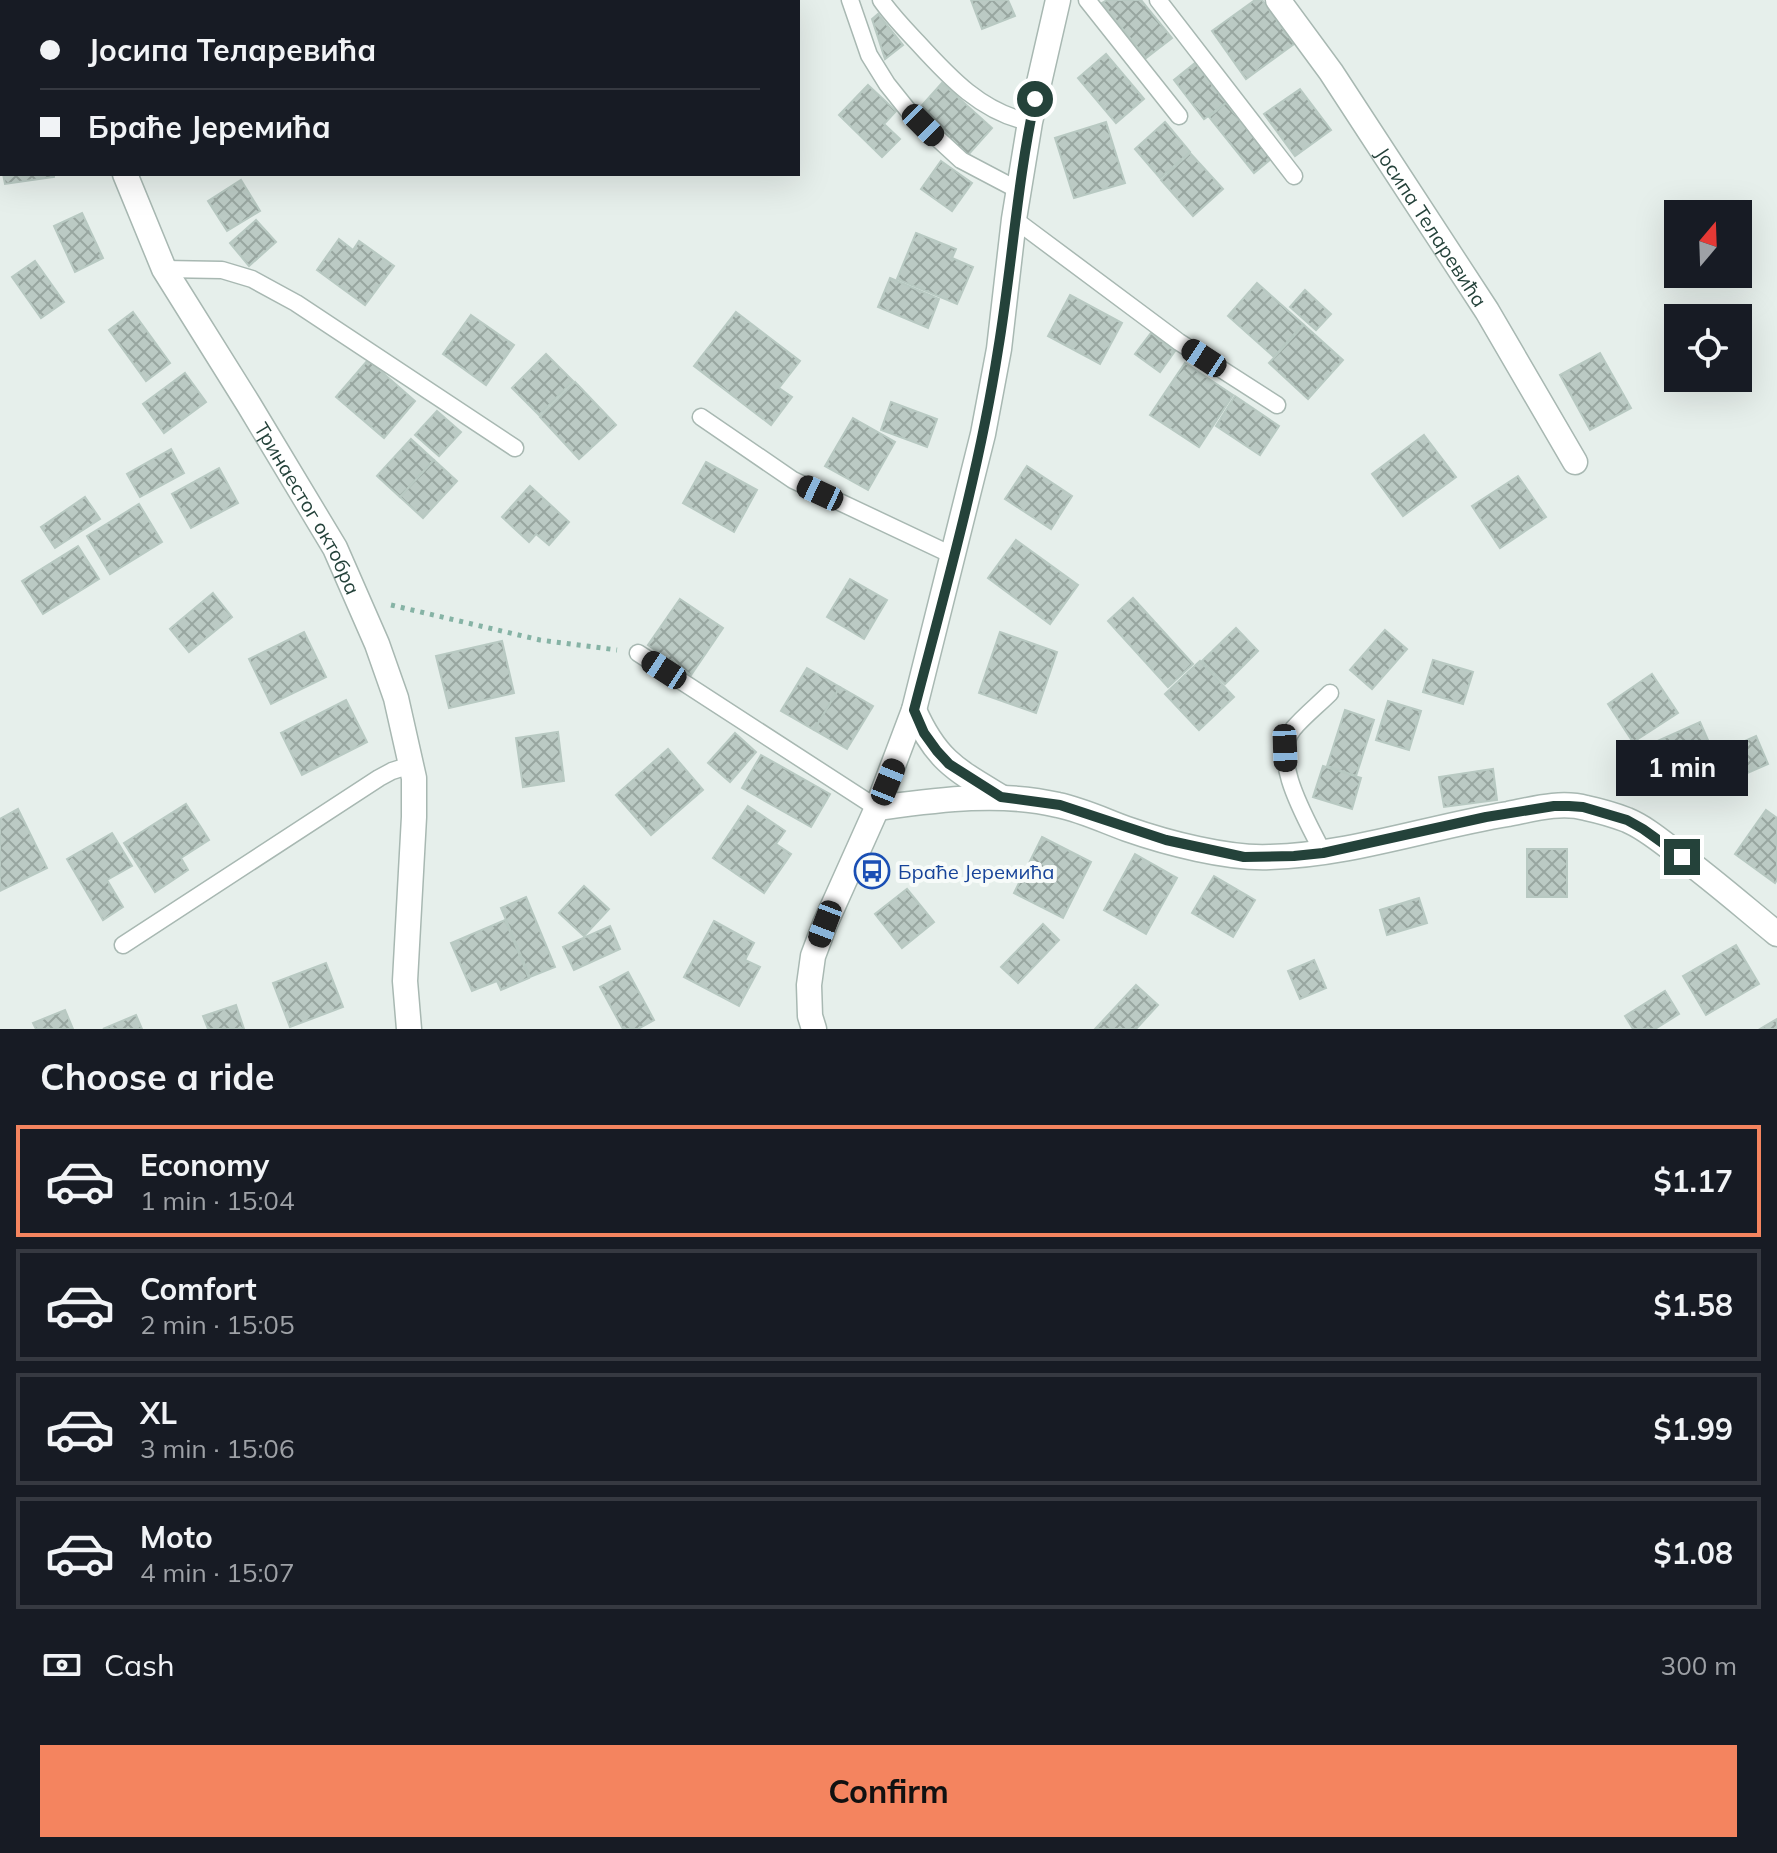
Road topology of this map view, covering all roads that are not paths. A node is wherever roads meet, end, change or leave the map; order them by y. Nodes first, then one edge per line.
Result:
1 (850, 0) edge
2 (881, 0) edge
3 (1058, 0) edge
4 (1087, 0) edge
5 (1158, 0) edge
6 (1278, 0) edge
7 (1179, 116) dead end
8 (1030, 122) junction
9 (126, 176) edge
10 (1294, 176) dead end
11 (1018, 190) junction
12 (1014, 219) junction
13 (164, 269) junction
14 (1277, 405) dead end
15 (701, 417) dead end
16 (515, 448) dead end
17 (1575, 462) dead end
18 (954, 556) junction
19 (638, 653) road end
20 (1330, 693) dead end
21 (914, 710) junction
22 (411, 765) junction
23 (1001, 797) junction
24 (877, 808) junction
25 (1323, 853) junction
26 (1777, 934) edge
27 (123, 945) dead end
28 (409, 1029) edge
29 (814, 1029) edge

1 - 11 lane
2 - 8 lane
3 - 8 street
4 - 7 lane
5 - 10 lane
6 - 17 street, Јосипа Теларевића
8 - 11 street
9 - 13 street, Тринаестог октобра
11 - 12 street
12 - 14 lane
12 - 18 street
13 - 16 lane
13 - 22 street, Тринаестог октобра
15 - 18 lane
18 - 21 street
19 - 24 lane
20 - 25 lane
21 - 23 street
21 - 24 street
22 - 27 lane
22 - 28 street, Тринаестог октобра
23 - 24 street
23 - 25 street
24 - 29 street
25 - 26 street

